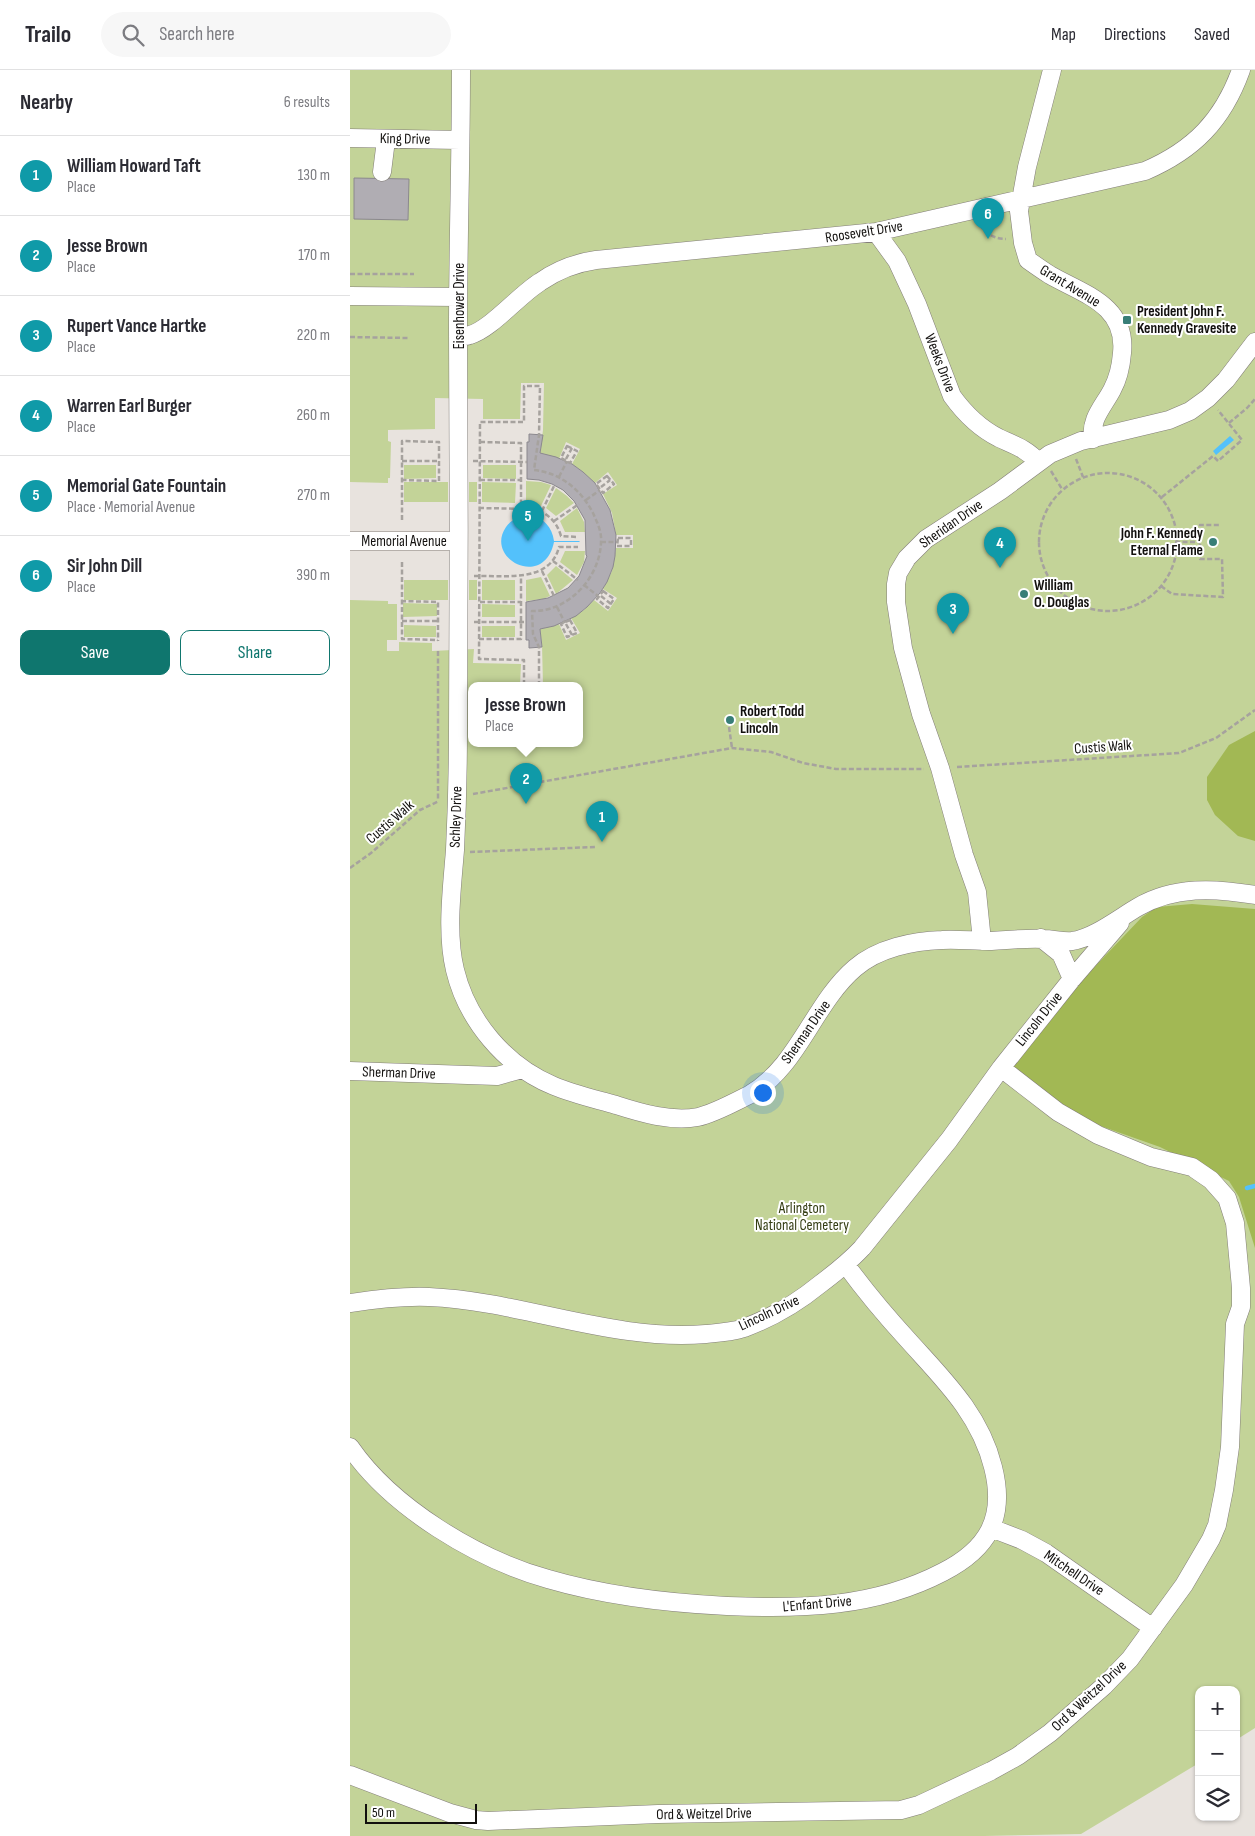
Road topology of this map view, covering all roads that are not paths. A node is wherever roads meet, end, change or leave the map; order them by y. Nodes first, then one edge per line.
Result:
1 (461, 70) edge
2 (1052, 70) edge
3 (1240, 70) edge
4 (350, 138) edge
5 (386, 140) junction
6 (460, 140) junction
7 (382, 172) dead end
8 (1022, 199) junction
9 (876, 232) junction
10 (350, 296) edge
11 (458, 297) junction
12 (458, 336) junction
13 (1255, 342) edge
14 (1093, 439) junction
15 (1043, 464) junction
16 (350, 541) edge
17 (458, 541) junction
18 (1255, 895) edge
19 (1125, 916) junction
20 (1041, 938) junction
21 (982, 941) junction
22 (1072, 978) junction
23 (1001, 1068) junction
24 (522, 1069) junction
25 (350, 1071) edge
26 (846, 1265) junction
27 (1248, 1288) edge
28 (350, 1303) edge
29 (350, 1447) edge
30 (991, 1528) junction
31 (1153, 1628) junction
32 (350, 1775) edge

1 - 6 street, Eisenhower Drive
2 - 8 street, Grant Avenue
3 - 8 street, Roosevelt Drive
4 - 5 street, King Drive
5 - 6 street, King Drive
5 - 7 street
6 - 11 street, Eisenhower Drive
8 - 9 street, Roosevelt Drive
8 - 14 street, Grant Avenue
9 - 12 street, Roosevelt Drive
9 - 15 street, Weeks Drive
10 - 11 street
11 - 12 street, Eisenhower Drive
12 - 17 street, Eisenhower Drive
13 - 14 street, Sheridan Drive
14 - 15 street, Sheridan Drive
15 - 21 street, Sheridan Drive
16 - 17 street, Memorial Avenue
17 - 24 street, Schley Drive
18 - 19 street, Sherman Drive
19 - 20 street, Sherman Drive
19 - 22 street, Lincoln Drive
20 - 21 street, Sherman Drive
20 - 22 street, Lincoln Drive
21 - 24 street, Sherman Drive
22 - 23 street, Lincoln Drive
23 - 26 street, Lincoln Drive
23 - 27 street, Ord & Weitzel Drive
24 - 25 street, Sherman Drive
26 - 28 street, Lincoln Drive
26 - 30 street, L'Enfant Drive
27 - 31 street, Ord & Weitzel Drive
29 - 30 street, L'Enfant Drive
30 - 31 street, Mitchell Drive
31 - 32 street, Ord & Weitzel Drive

